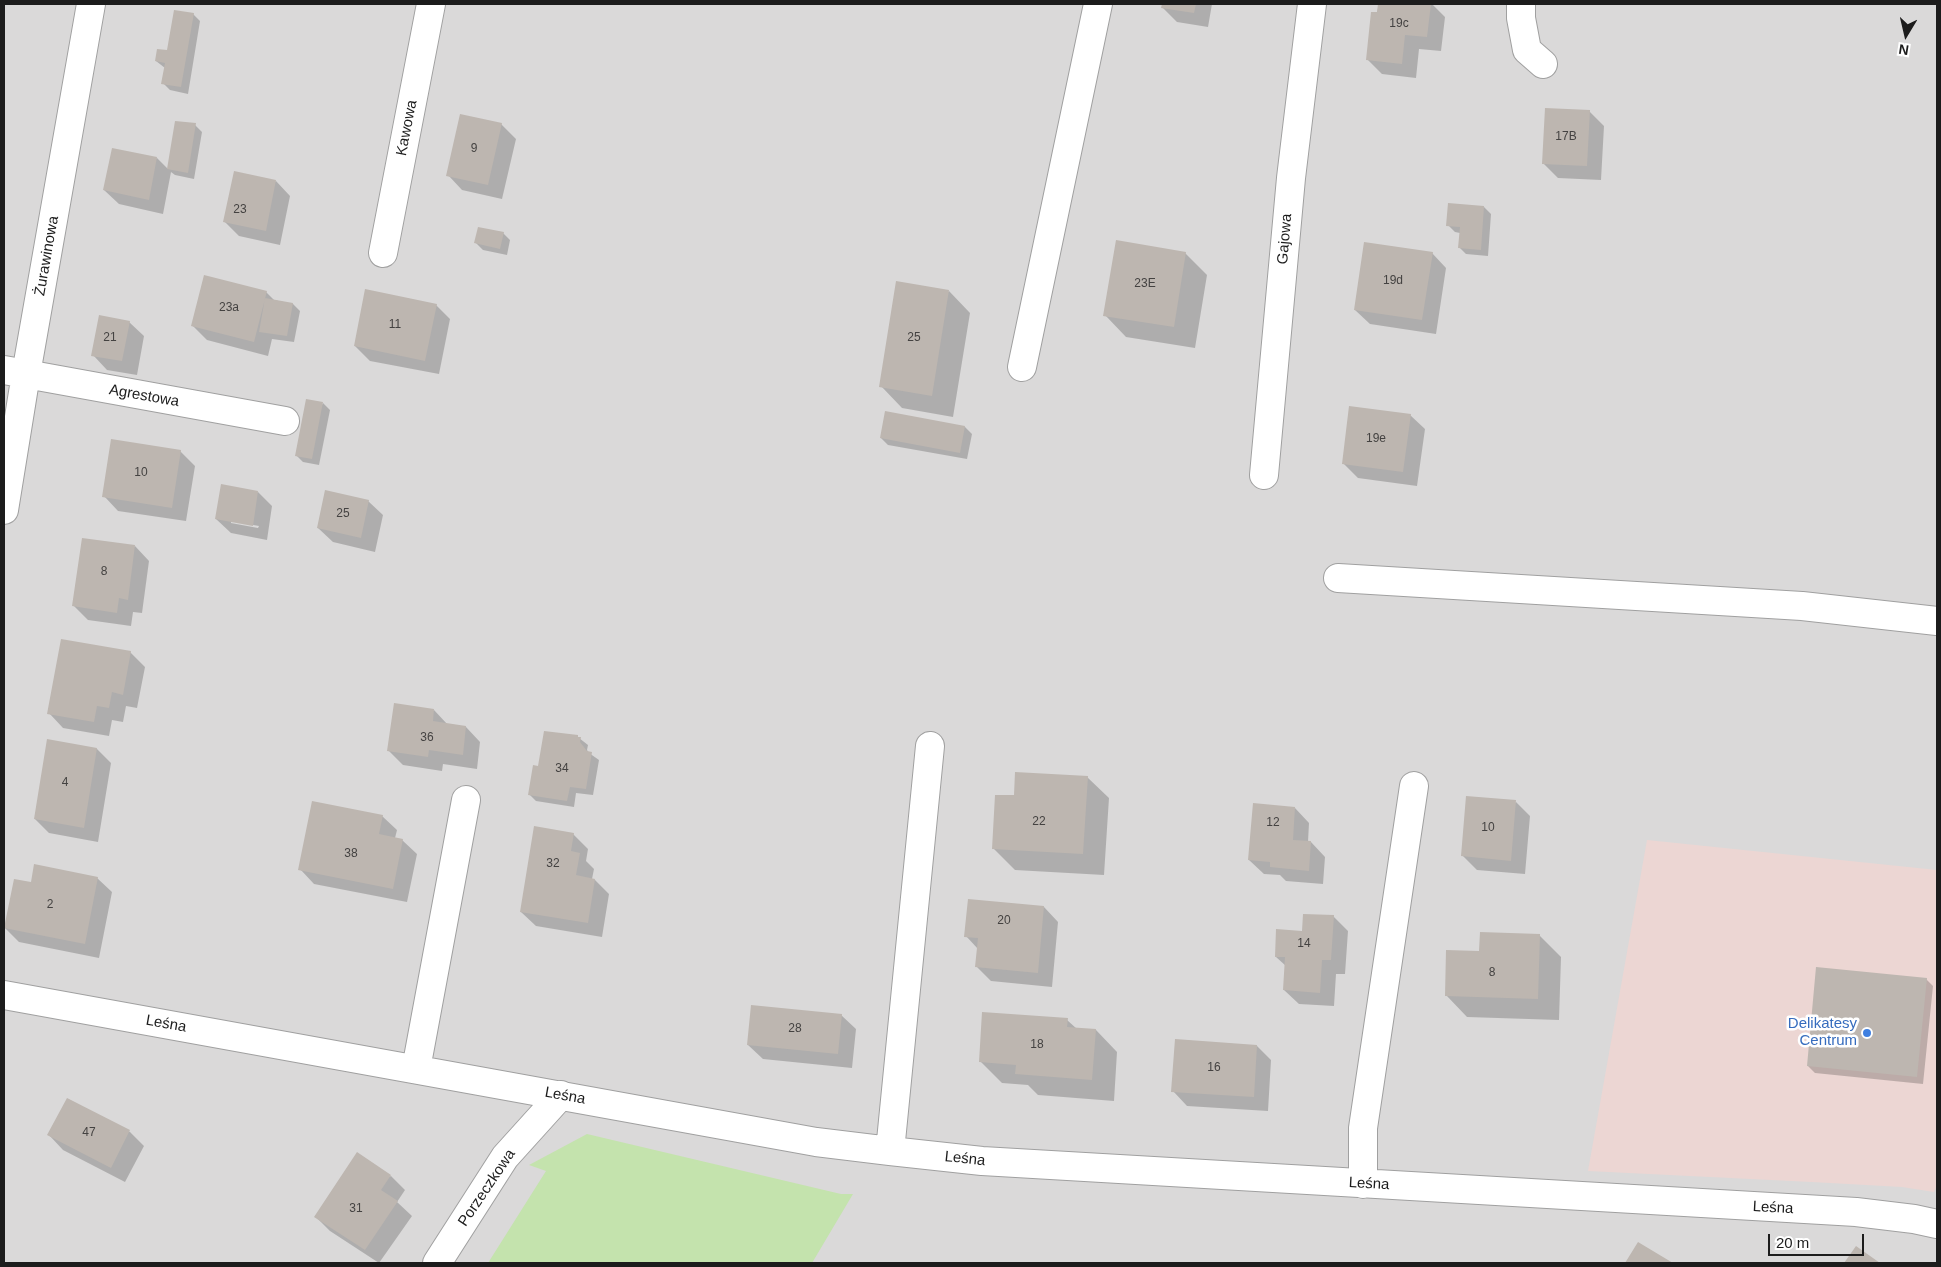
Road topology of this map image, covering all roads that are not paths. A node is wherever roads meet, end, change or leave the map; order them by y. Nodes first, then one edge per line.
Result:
1 (91, 4) edge
2 (431, 4) edge
3 (1098, 4) edge
4 (1312, 4) edge
5 (1522, 4) edge
6 (1543, 64) dead end
7 (383, 253) dead end
8 (1022, 367) dead end
9 (15, 372) edge
10 (285, 421) dead end
11 (1264, 475) dead end
12 (4, 510) edge
13 (1338, 578) dead end
14 (1937, 621) edge
15 (930, 746) dead end
16 (1414, 786) dead end
17 (466, 800) dead end
18 (4, 995) edge
19 (416, 1069) junction
20 (561, 1095) junction
21 (890, 1151) junction
22 (1363, 1184) junction
23 (1937, 1224) edge
24 (437, 1263) edge

1 - 9 street, Żurawinowa
2 - 7 street, Kawowa
3 - 8 street
4 - 11 street, Gajowa
5 - 6 street
9 - 10 street, Agrestowa
9 - 12 street, Żurawinowa
13 - 14 street
15 - 21 street
16 - 22 street
17 - 19 street
18 - 19 street, Leśna
19 - 20 street, Leśna
20 - 21 street, Leśna
20 - 24 street, Porzeczkowa
21 - 22 street, Leśna
22 - 23 street, Leśna

